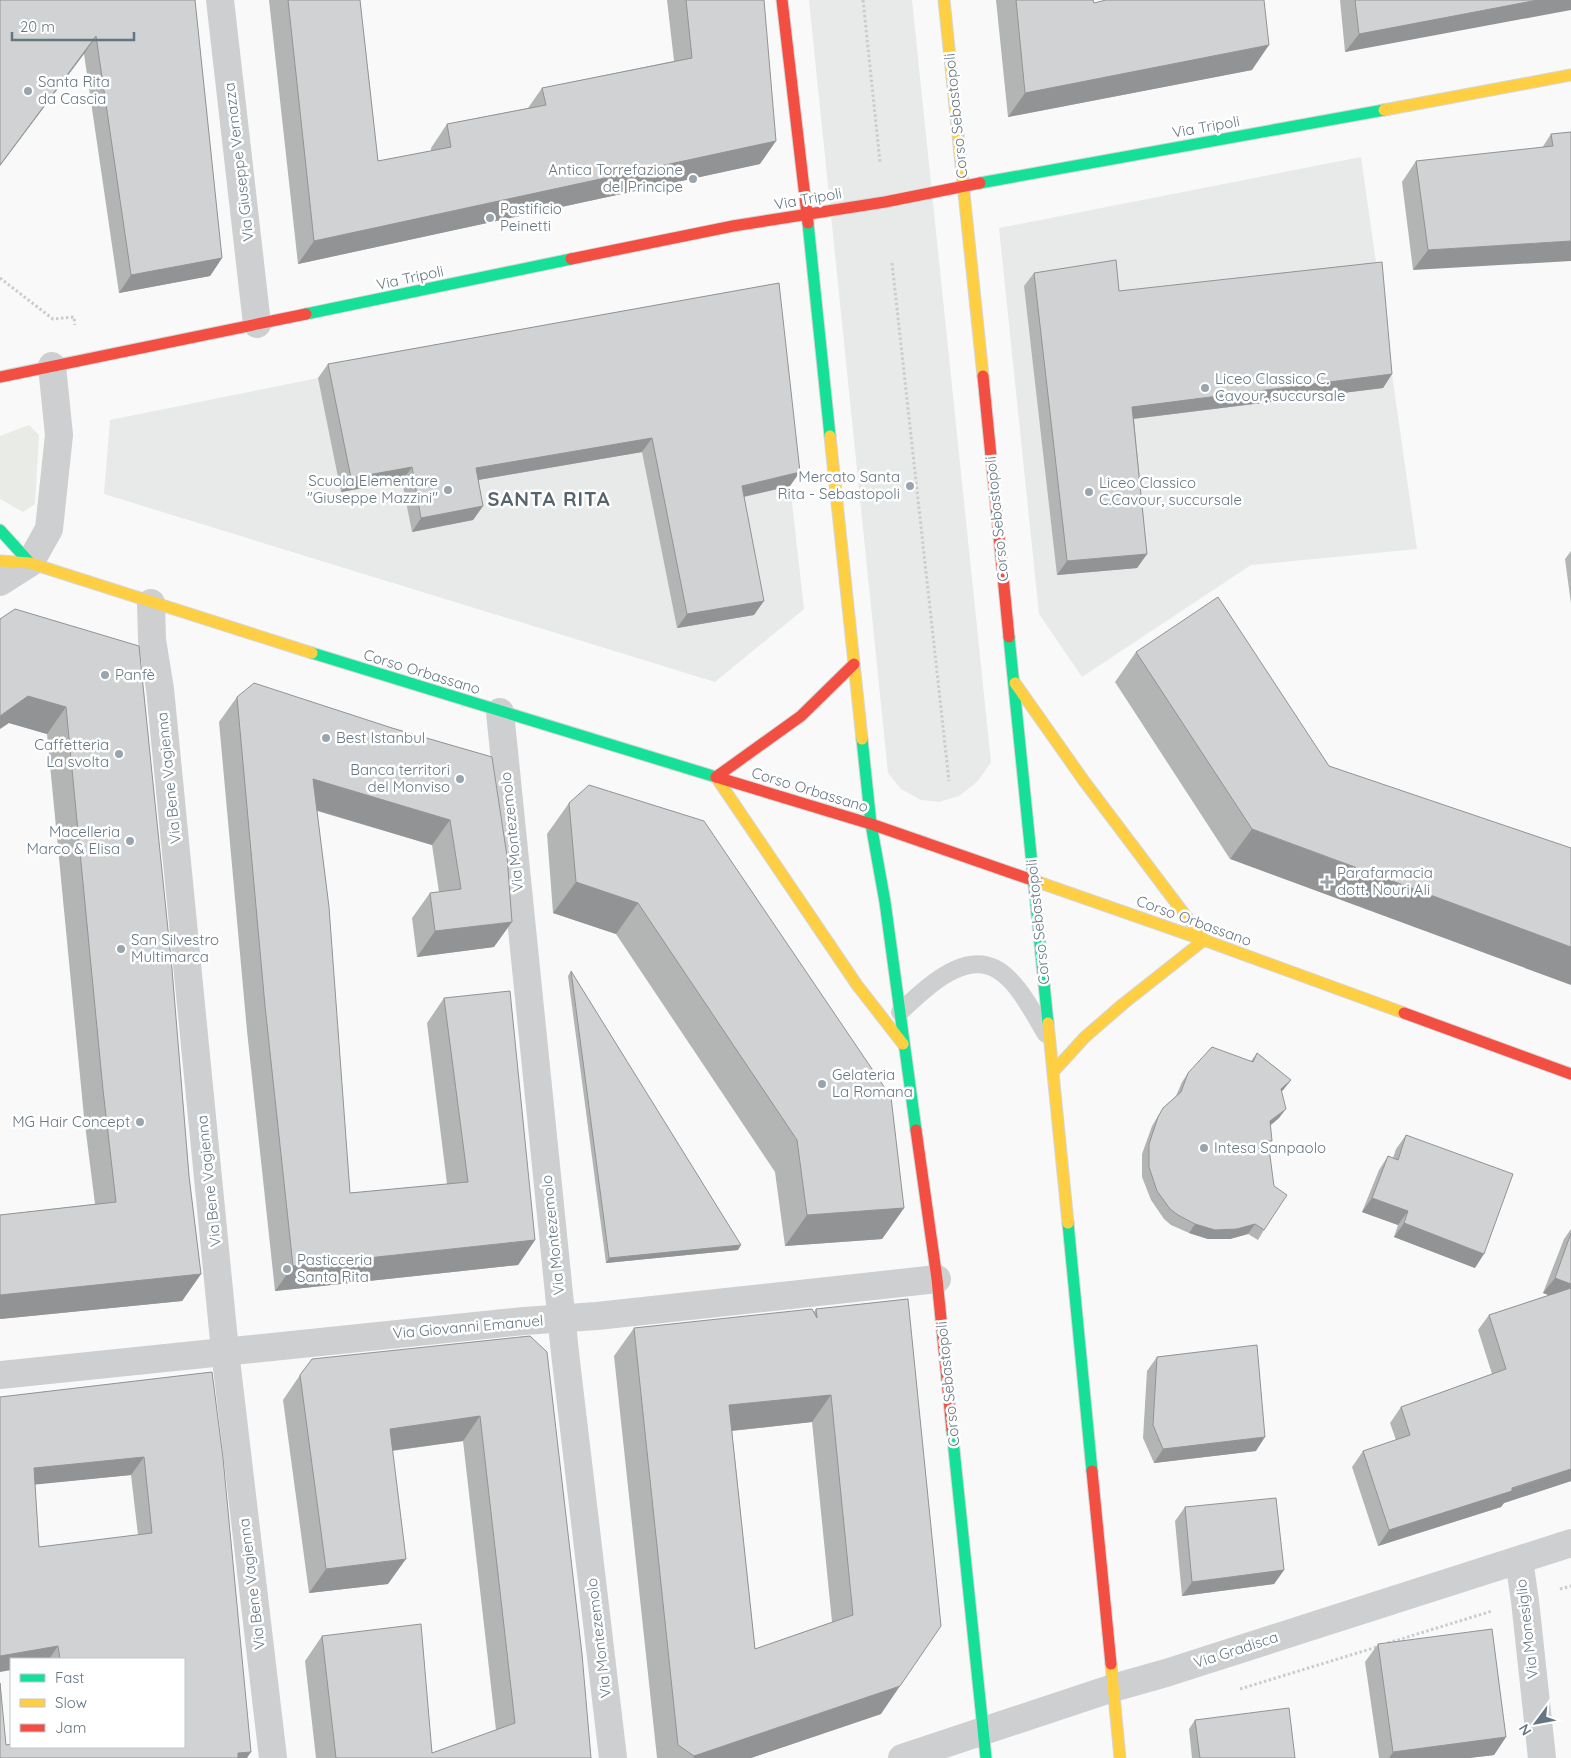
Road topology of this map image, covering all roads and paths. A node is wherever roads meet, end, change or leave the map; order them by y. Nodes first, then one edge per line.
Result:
1 (220, 0) edge
2 (782, 0) edge
3 (863, 0) edge
4 (944, 0) edge
5 (1571, 75) edge
6 (880, 162) dead end
7 (963, 187) junction
8 (807, 214) junction
9 (892, 263) dead end
10 (0, 278) edge
11 (257, 324) junction
12 (82, 360) junction
13 (52, 366) junction
14 (0, 377) edge
15 (0, 530) edge
16 (0, 561) edge
17 (30, 563) junction
18 (0, 582) edge
19 (151, 603) junction
20 (854, 664) junction
21 (1013, 679) junction
22 (500, 712) junction
23 (716, 777) junction
24 (949, 781) dead end
25 (871, 824) junction
26 (1034, 880) junction
27 (1204, 940) junction
28 (900, 1012) junction
29 (1049, 1038) junction
30 (905, 1045) junction
31 (1053, 1072) junction
32 (1571, 1074) edge
33 (937, 1279) junction
34 (562, 1319) junction
35 (225, 1351) junction
36 (0, 1375) edge
37 (1571, 1543) edge
38 (1519, 1560) junction
39 (1571, 1586) edge
40 (1525, 1601) junction
41 (1113, 1688) junction
42 (1239, 1690) dead end
43 (983, 1731) junction
44 (273, 1758) edge
45 (613, 1758) edge
46 (902, 1758) edge
47 (986, 1758) edge
48 (1120, 1758) edge
49 (1542, 1758) edge

1 - 11 street, Via Giuseppe Vernazza
2 - 8 street, Corso Sebastopoli
3 - 6 path
4 - 7 street, Corso Sebastopoli
5 - 7 street, Via Tripoli
7 - 8 street, Via Tripoli
7 - 21 street, Corso Sebastopoli
8 - 11 street, Via Tripoli
8 - 20 street, Corso Sebastopoli
9 - 24 path
10 - 12 path
11 - 12 street, Via Tripoli
12 - 13 street, Via Tripoli
13 - 14 street, Via Tripoli
13 - 17 street
15 - 17 street
16 - 17 street
17 - 18 street
17 - 19 street, Corso Orbassano
19 - 22 street, Corso Orbassano
19 - 35 street, Via Bene Vagienna
20 - 23 street
20 - 25 street, Corso Sebastopoli
21 - 26 street, Corso Sebastopoli
21 - 27 street
22 - 23 street, Corso Orbassano
22 - 34 street, Via Montezemolo
23 - 25 street, Corso Orbassano
23 - 30 street
25 - 26 street, Corso Orbassano
25 - 28 street, Corso Sebastopoli
26 - 27 street, Corso Orbassano
26 - 29 street, Corso Sebastopoli
27 - 31 street
27 - 32 street, Corso Orbassano
28 - 29 lane, Corso Sebastopoli
28 - 30 street, Corso Sebastopoli
29 - 31 street, Corso Sebastopoli
30 - 33 street, Corso Sebastopoli
31 - 41 street, Corso Sebastopoli
33 - 34 street, Via Giovanni Emanuel
33 - 43 street, Corso Sebastopoli
34 - 35 street, Via Giovanni Emanuel
34 - 45 street, Via Montezemolo
35 - 36 street, Via Giovanni Emanuel
35 - 44 street, Via Bene Vagienna
37 - 38 street, Via Gradisca
38 - 40 street, Via Monesiglio
38 - 41 street, Via Gradisca
39 - 40 path
40 - 42 path
40 - 49 street, Via Monesiglio
41 - 43 street, Via Gradisca
41 - 48 street, Corso Sebastopoli
43 - 46 street, Via Gradisca
43 - 47 street, Corso Sebastopoli

